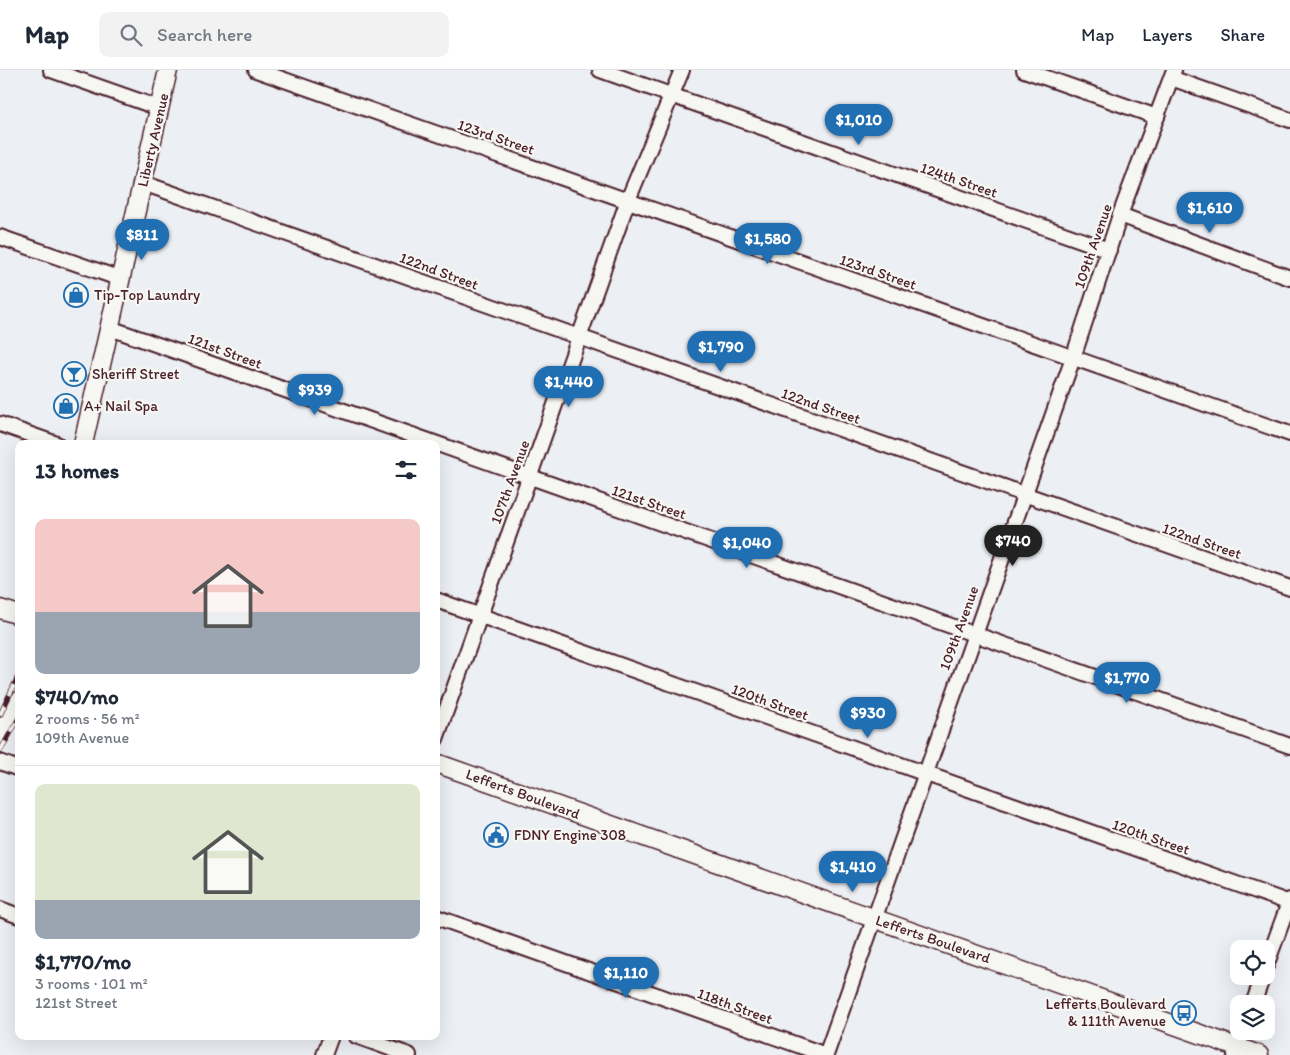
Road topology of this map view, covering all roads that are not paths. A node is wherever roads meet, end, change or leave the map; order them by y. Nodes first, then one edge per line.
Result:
1 (51, 70) edge
2 (168, 70) edge
3 (256, 70) edge
4 (600, 70) edge
5 (682, 70) edge
6 (1024, 70) edge
7 (1173, 74) edge
8 (672, 95) junction
9 (159, 108) junction
10 (1157, 117) junction
11 (1290, 120) edge
12 (143, 183) junction
13 (628, 200) junction
14 (1120, 215) junction
15 (0, 237) edge
16 (1109, 250) junction
17 (1290, 278) edge
18 (121, 279) junction
19 (110, 328) junction
20 (579, 338) junction
21 (1073, 358) junction
22 (0, 424) edge
23 (1290, 434) edge
24 (46, 440) edge
25 (84, 440) edge
26 (426, 440) edge
27 (440, 445) edge
28 (530, 477) junction
29 (1024, 495) junction
30 (1290, 588) edge
31 (440, 601) edge
32 (0, 609) edge
33 (15, 614) edge
34 (480, 616) junction
35 (974, 634) junction
36 (15, 708) edge
37 (440, 728) edge
38 (0, 735) edge
39 (1290, 746) edge
40 (0, 762) edge
41 (440, 764) edge
42 (15, 768) edge
43 (925, 774) junction
44 (1290, 902) edge
45 (0, 909) edge
46 (15, 915) edge
47 (440, 918) edge
48 (874, 918) junction
49 (1275, 942) edge
50 (330, 1040) edge
51 (367, 1040) edge
52 (1238, 1045) edge
53 (324, 1055) edge
54 (409, 1055) edge
55 (826, 1055) edge
56 (1259, 1055) edge

1 - 9 street
2 - 9 street, Liberty Avenue
3 - 13 street, 123rd Street
4 - 8 street, 124th Street
5 - 8 street, 107th Avenue
6 - 10 street
7 - 10 street, 109th Avenue
7 - 11 street
8 - 13 street, 107th Avenue
8 - 16 street, 124th Street
9 - 12 street, Liberty Avenue
10 - 14 street, 109th Avenue
12 - 18 street, Liberty Avenue
12 - 20 street, 122nd Street
13 - 20 street, 107th Avenue
13 - 21 street, 123rd Street
14 - 16 street, 109th Avenue
14 - 17 street
15 - 18 street
16 - 21 street, 109th Avenue
18 - 19 street, Liberty Avenue
19 - 25 street, Liberty Avenue
19 - 26 street, 121st Street
20 - 28 street, 107th Avenue
20 - 29 street, 122nd Street
21 - 23 street, 123rd Street
21 - 29 street, 109th Avenue
22 - 24 street
27 - 28 street, 121st Street
28 - 34 street, 107th Avenue
28 - 35 street, 121st Street
29 - 30 street, 122nd Street
29 - 35 street, 109th Avenue
31 - 34 street, 120th Street
32 - 33 street
34 - 37 street, 107th Avenue
34 - 43 street, 120th Street
35 - 39 street, 121st Street
35 - 43 street, 109th Avenue
36 - 38 street
40 - 42 street
41 - 48 street, Lefferts Boulevard
43 - 44 street, 120th Street
43 - 48 street, 109th Avenue
44 - 49 street
45 - 46 street
47 - 55 street, 118th Street
48 - 52 street, Lefferts Boulevard
48 - 55 street, 109th Avenue
50 - 53 street
51 - 54 street
52 - 56 street, Lefferts Boulevard

